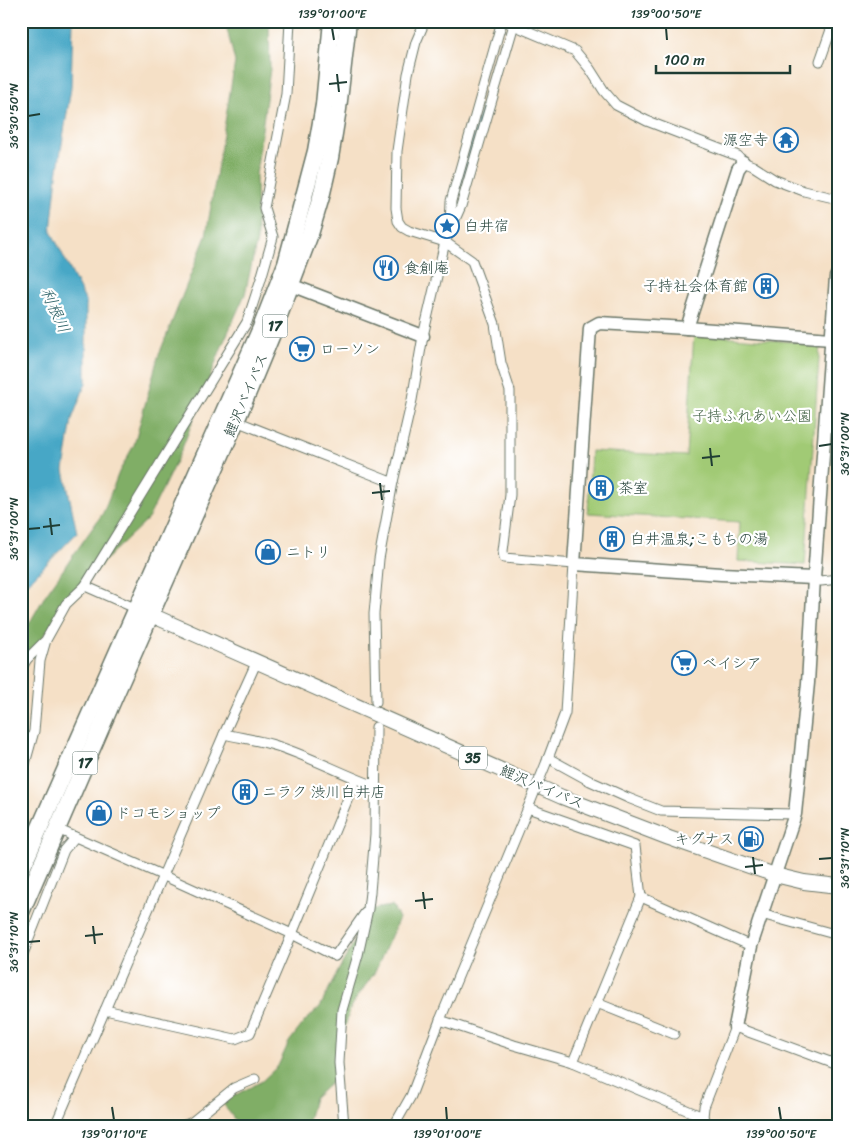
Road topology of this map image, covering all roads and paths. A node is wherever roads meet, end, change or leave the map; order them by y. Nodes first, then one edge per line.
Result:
1 (290, 21) edge
2 (332, 21) edge
3 (348, 21) edge
4 (425, 21) edge
5 (834, 21) edge
6 (509, 22) edge
7 (820, 61) dead end
8 (743, 162) junction
9 (838, 198) edge
10 (445, 242) junction
11 (838, 273) edge
12 (285, 283) junction
13 (687, 328) junction
14 (424, 336) junction
15 (831, 339) junction
16 (236, 422) junction
17 (393, 482) junction
18 (574, 564) junction
19 (814, 578) junction
20 (838, 578) edge
21 (85, 586) junction
22 (144, 612) junction
23 (46, 640) junction
24 (257, 661) junction
25 (21, 669) edge
26 (376, 702) dead end
27 (376, 727) dead end
28 (224, 734) junction
29 (547, 760) junction
30 (21, 778) edge
31 (356, 779) junction
32 (375, 786) junction
33 (529, 806) junction
34 (795, 814) junction
35 (50, 826) junction
36 (75, 837) junction
37 (21, 870) edge
38 (776, 875) junction
39 (164, 876) junction
40 (804, 882) junction
41 (838, 886) edge
42 (641, 897) junction
43 (838, 897) edge
44 (368, 909) junction
45 (21, 912) edge
46 (762, 914) junction
47 (292, 934) junction
48 (838, 935) edge
49 (751, 946) junction
50 (21, 959) edge
51 (597, 1003) junction
52 (106, 1010) junction
53 (440, 1020) junction
54 (735, 1027) junction
55 (674, 1034) dead end
56 (573, 1062) junction
57 (838, 1065) edge
58 (255, 1079) dead end
59 (703, 1117) junction
60 (55, 1126) edge
61 (182, 1126) edge
62 (344, 1126) edge
63 (394, 1126) edge
64 (707, 1126) edge

1 - 21 street
2 - 12 highway, 鯉沢バイパス / 17
3 - 12 highway, 鯉沢バイパス / 17
4 - 10 street
5 - 7 street
6 - 8 street
6 - 10 street
8 - 9 street
8 - 13 street
10 - 14 street
10 - 18 street
11 - 15 street
12 - 14 street
12 - 16 highway, 鯉沢バイパス / 17
12 - 22 highway, 鯉沢バイパス / 17
13 - 15 street
13 - 18 street
14 - 17 street
15 - 19 street
16 - 17 street
16 - 22 highway, 鯉沢バイパス / 17
17 - 26 street
18 - 19 street
18 - 29 street
19 - 20 street
19 - 34 street
21 - 22 street
21 - 23 street
22 - 24 main road, 鯉沢バイパス / 35
22 - 35 highway, 鯉沢バイパス / 17
23 - 25 street
23 - 30 street
24 - 28 street
24 - 38 main road, 鯉沢バイパス / 35
27 - 32 street
28 - 31 street
28 - 39 street
29 - 33 street, bridge
29 - 34 street
31 - 32 street
31 - 47 street
32 - 44 street
33 - 42 street
33 - 53 street
34 - 38 street
35 - 36 street
35 - 37 highway, 鯉沢バイパス / 17
35 - 45 highway, 鯉沢バイパス / 17
36 - 39 street
36 - 50 street
38 - 40 main road, 鯉沢バイパス / 35
38 - 46 street
39 - 47 street
39 - 52 street
40 - 41 main road, 鯉沢バイパス / 35
40 - 43 main road, 鯉沢バイパス / 35
42 - 49 street
42 - 51 street
44 - 47 street
44 - 62 street
46 - 48 street
46 - 49 street
47 - 52 street
49 - 54 street
51 - 55 street
51 - 56 street
52 - 60 street
53 - 56 street
53 - 63 street
54 - 57 street
54 - 59 street
56 - 59 street
58 - 61 street
59 - 64 street

